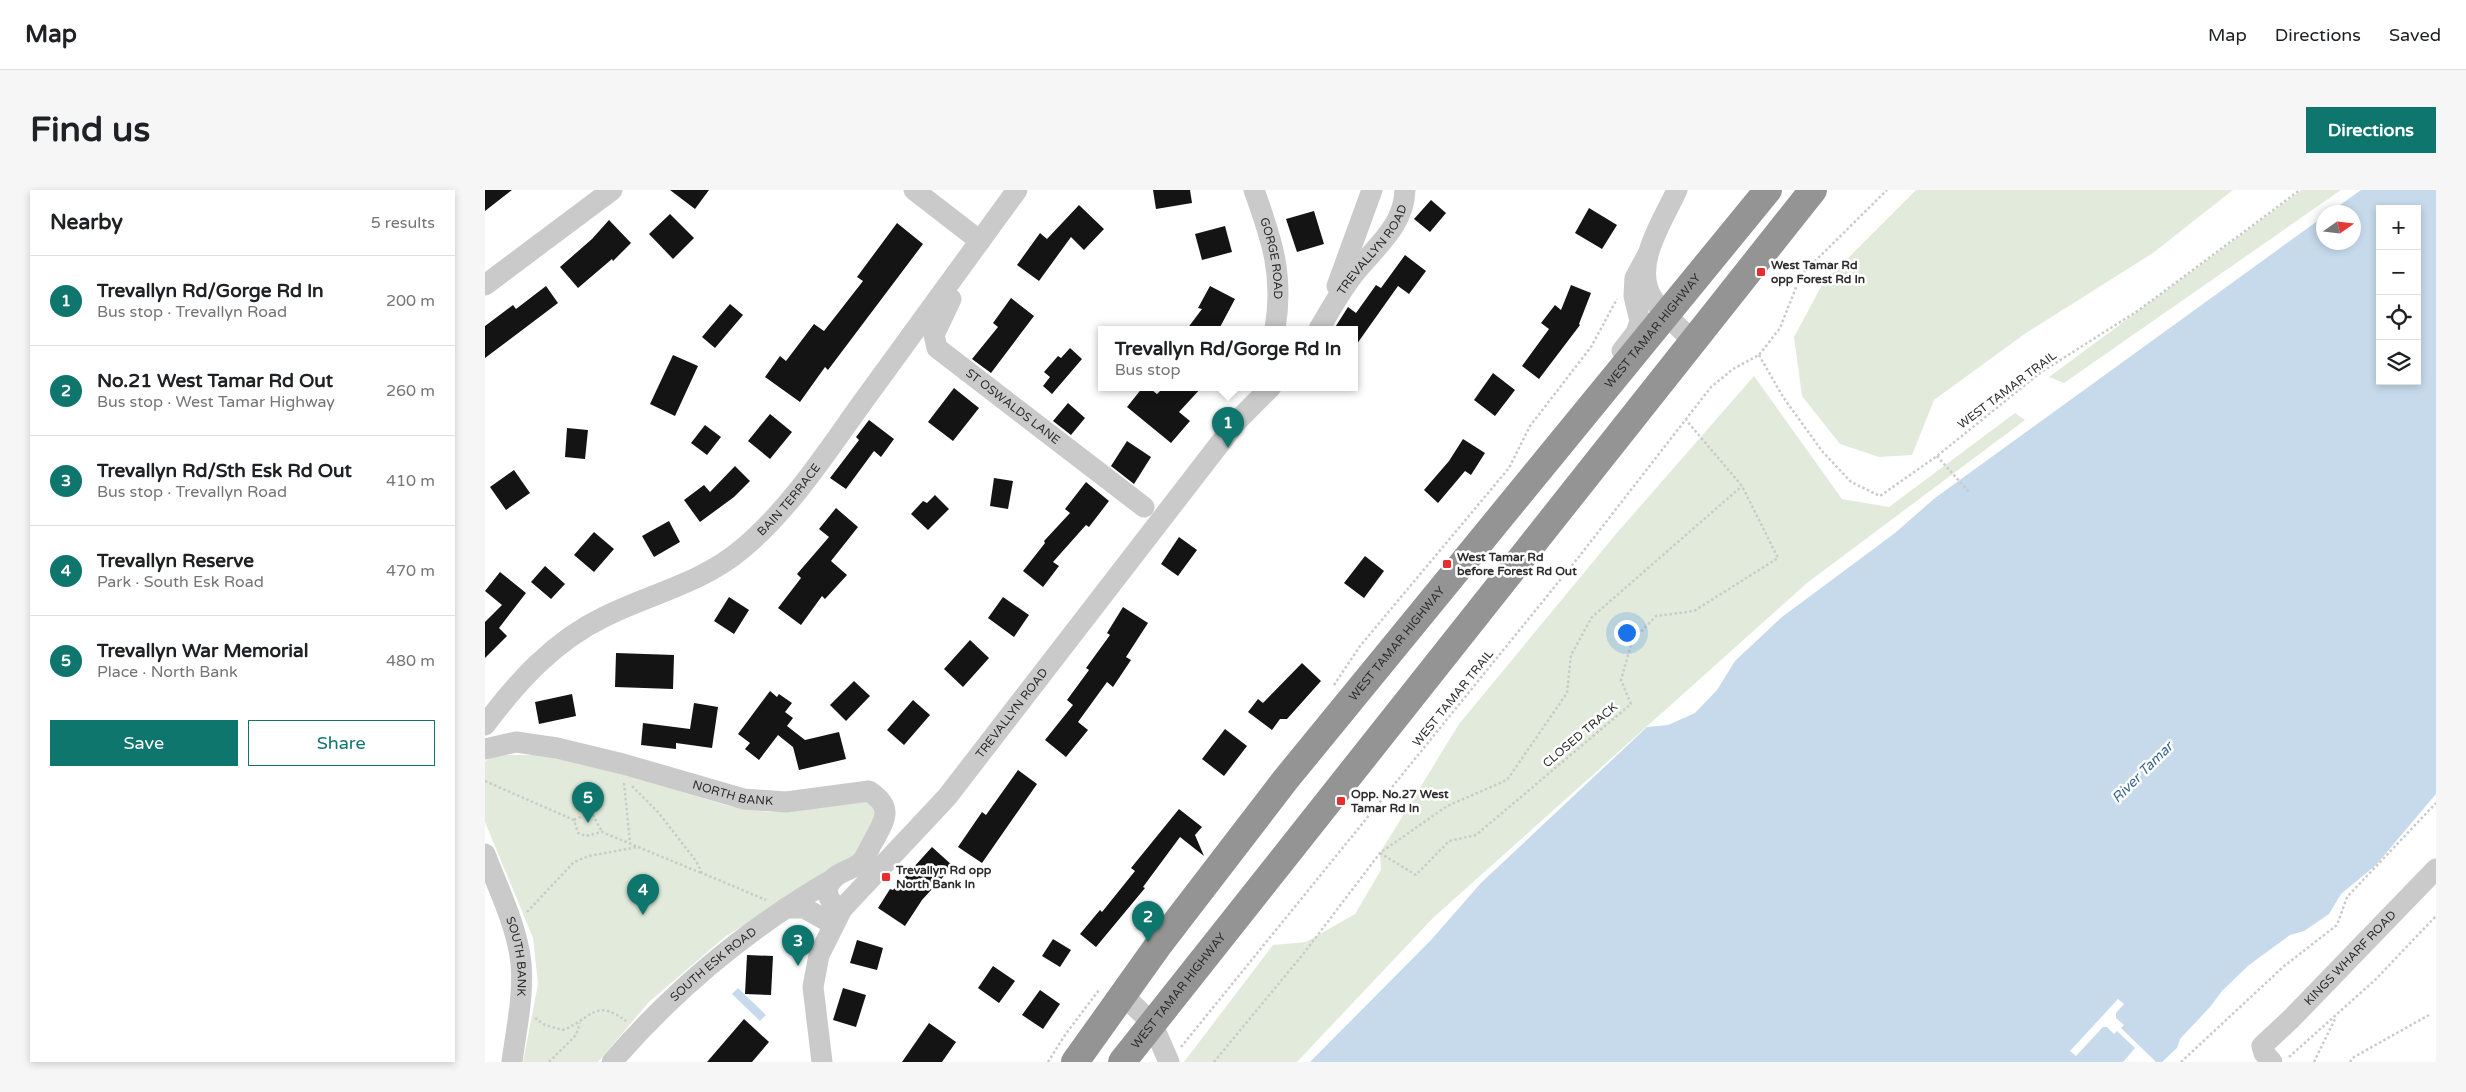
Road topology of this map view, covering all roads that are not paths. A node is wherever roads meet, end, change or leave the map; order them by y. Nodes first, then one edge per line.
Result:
1 (612, 190) edge
2 (914, 190) edge
3 (1017, 190) edge
4 (1254, 190) edge
5 (1372, 190) edge
6 (1405, 190) edge
7 (1677, 190) edge
8 (1768, 190) edge
9 (1813, 190) edge
10 (980, 241) junction
11 (1648, 254) junction
12 (949, 284) junction
13 (485, 285) edge
14 (1333, 306) junction
15 (1667, 315) junction
16 (1275, 326) edge
17 (1321, 326) edge
18 (1694, 342) junction
19 (1254, 391) edge
20 (1267, 391) edge
21 (1238, 420) junction
22 (1559, 446) junction
23 (1144, 507) dead end
24 (499, 706) junction
25 (485, 726) edge
26 (516, 742) junction
27 (485, 749) edge
28 (485, 854) edge
29 (2436, 869) edge
30 (833, 879) junction
31 (786, 908) junction
32 (838, 916) junction
33 (1111, 992) junction
34 (1152, 1023) junction
35 (2267, 1054) edge
36 (1174, 1055) edge
37 (512, 1062) edge
38 (612, 1062) edge
39 (822, 1062) edge
40 (1075, 1062) edge
41 (1122, 1062) edge

1 - 13 street
2 - 10 street
3 - 10 street, BAIN TERRACE
4 - 16 street, GORGE ROAD
5 - 14 street, TREVALLYN ROAD
6 - 14 street, TREVALLYN ROAD
7 - 11 street
8 - 15 highway, WEST TAMAR HIGHWAY
9 - 18 highway, WEST TAMAR HIGHWAY
10 - 12 street, BAIN TERRACE
11 - 15 street
11 - 22 street
12 - 23 street, ST OSWALDS LANE
12 - 24 street, BAIN TERRACE
14 - 17 street, TREVALLYN ROAD
15 - 18 street
15 - 22 highway, WEST TAMAR HIGHWAY
18 - 34 highway, WEST TAMAR HIGHWAY
19 - 21 street
20 - 21 street, TREVALLYN ROAD
21 - 32 street, TREVALLYN ROAD
22 - 33 highway, WEST TAMAR HIGHWAY
24 - 25 street, BAIN TERRACE
24 - 26 street
26 - 27 street, NORTH BANK
26 - 30 street, NORTH BANK
28 - 37 street, SOUTH BANK
29 - 35 street, KINGS WHARF ROAD
30 - 31 street, NORTH BANK
30 - 32 street
31 - 32 street
31 - 38 street, SOUTH ESK ROAD
32 - 39 street, TREVALLYN ROAD
33 - 34 street
33 - 40 highway, WEST TAMAR HIGHWAY
34 - 36 street
34 - 41 highway, WEST TAMAR HIGHWAY

